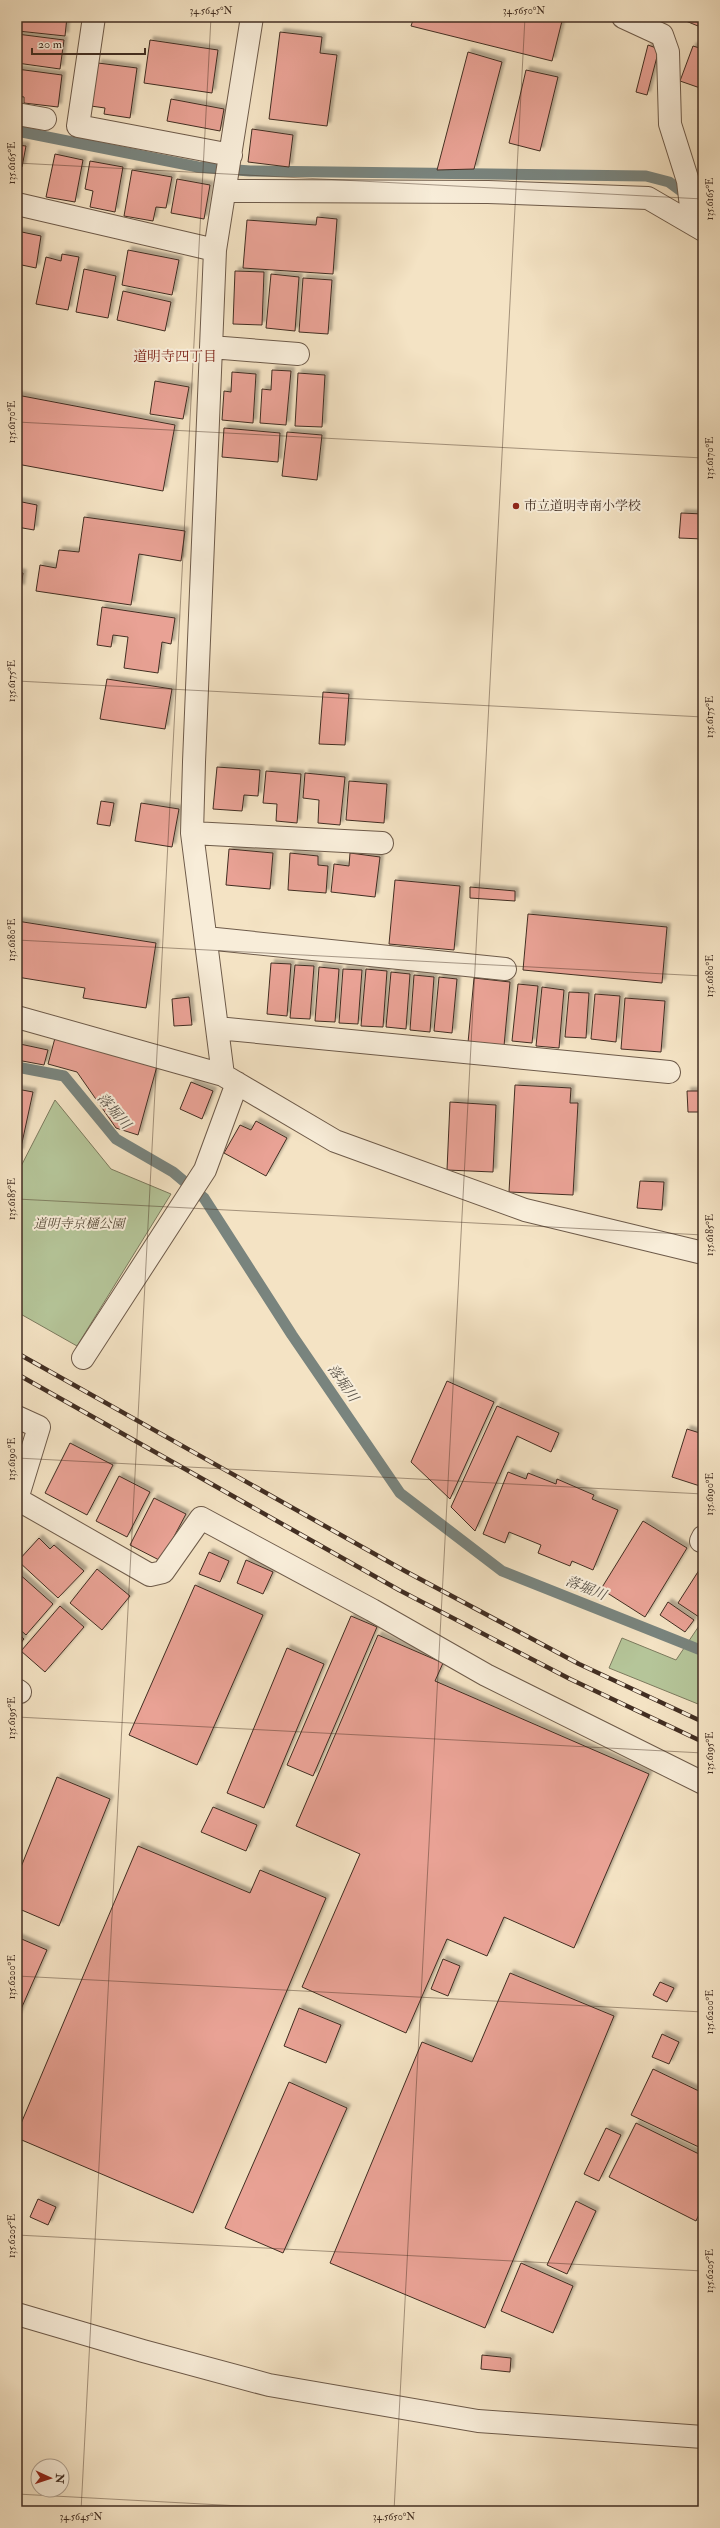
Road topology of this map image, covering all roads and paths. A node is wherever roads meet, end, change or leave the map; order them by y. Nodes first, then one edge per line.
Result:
1 (94, 17) edge
2 (252, 17) edge
3 (623, 17) edge
4 (17, 114) edge
5 (45, 120) dead end
6 (228, 172) junction
7 (17, 204) edge
8 (698, 227) edge
9 (215, 250) junction
10 (211, 347) junction
11 (298, 354) dead end
12 (192, 833) junction
13 (382, 843) dead end
14 (206, 938) junction
15 (505, 969) dead end
16 (17, 1017) edge
17 (217, 1028) junction
18 (669, 1072) dead end
19 (230, 1079) junction
20 (703, 1253) edge
21 (84, 1358) dead end
22 (17, 1417) edge
23 (17, 1499) edge
24 (703, 1782) edge
25 (17, 2314) edge
26 (703, 2437) edge

1 - 6 street
2 - 6 street
3 - 8 street
4 - 5 street
6 - 8 street
6 - 9 street
7 - 9 street
9 - 10 street
10 - 11 street
10 - 12 street
12 - 13 street
12 - 14 street
14 - 15 street
14 - 17 street
16 - 19 street
17 - 18 street
17 - 19 street
19 - 20 street
19 - 21 street
22 - 23 street
23 - 24 street
25 - 26 street

